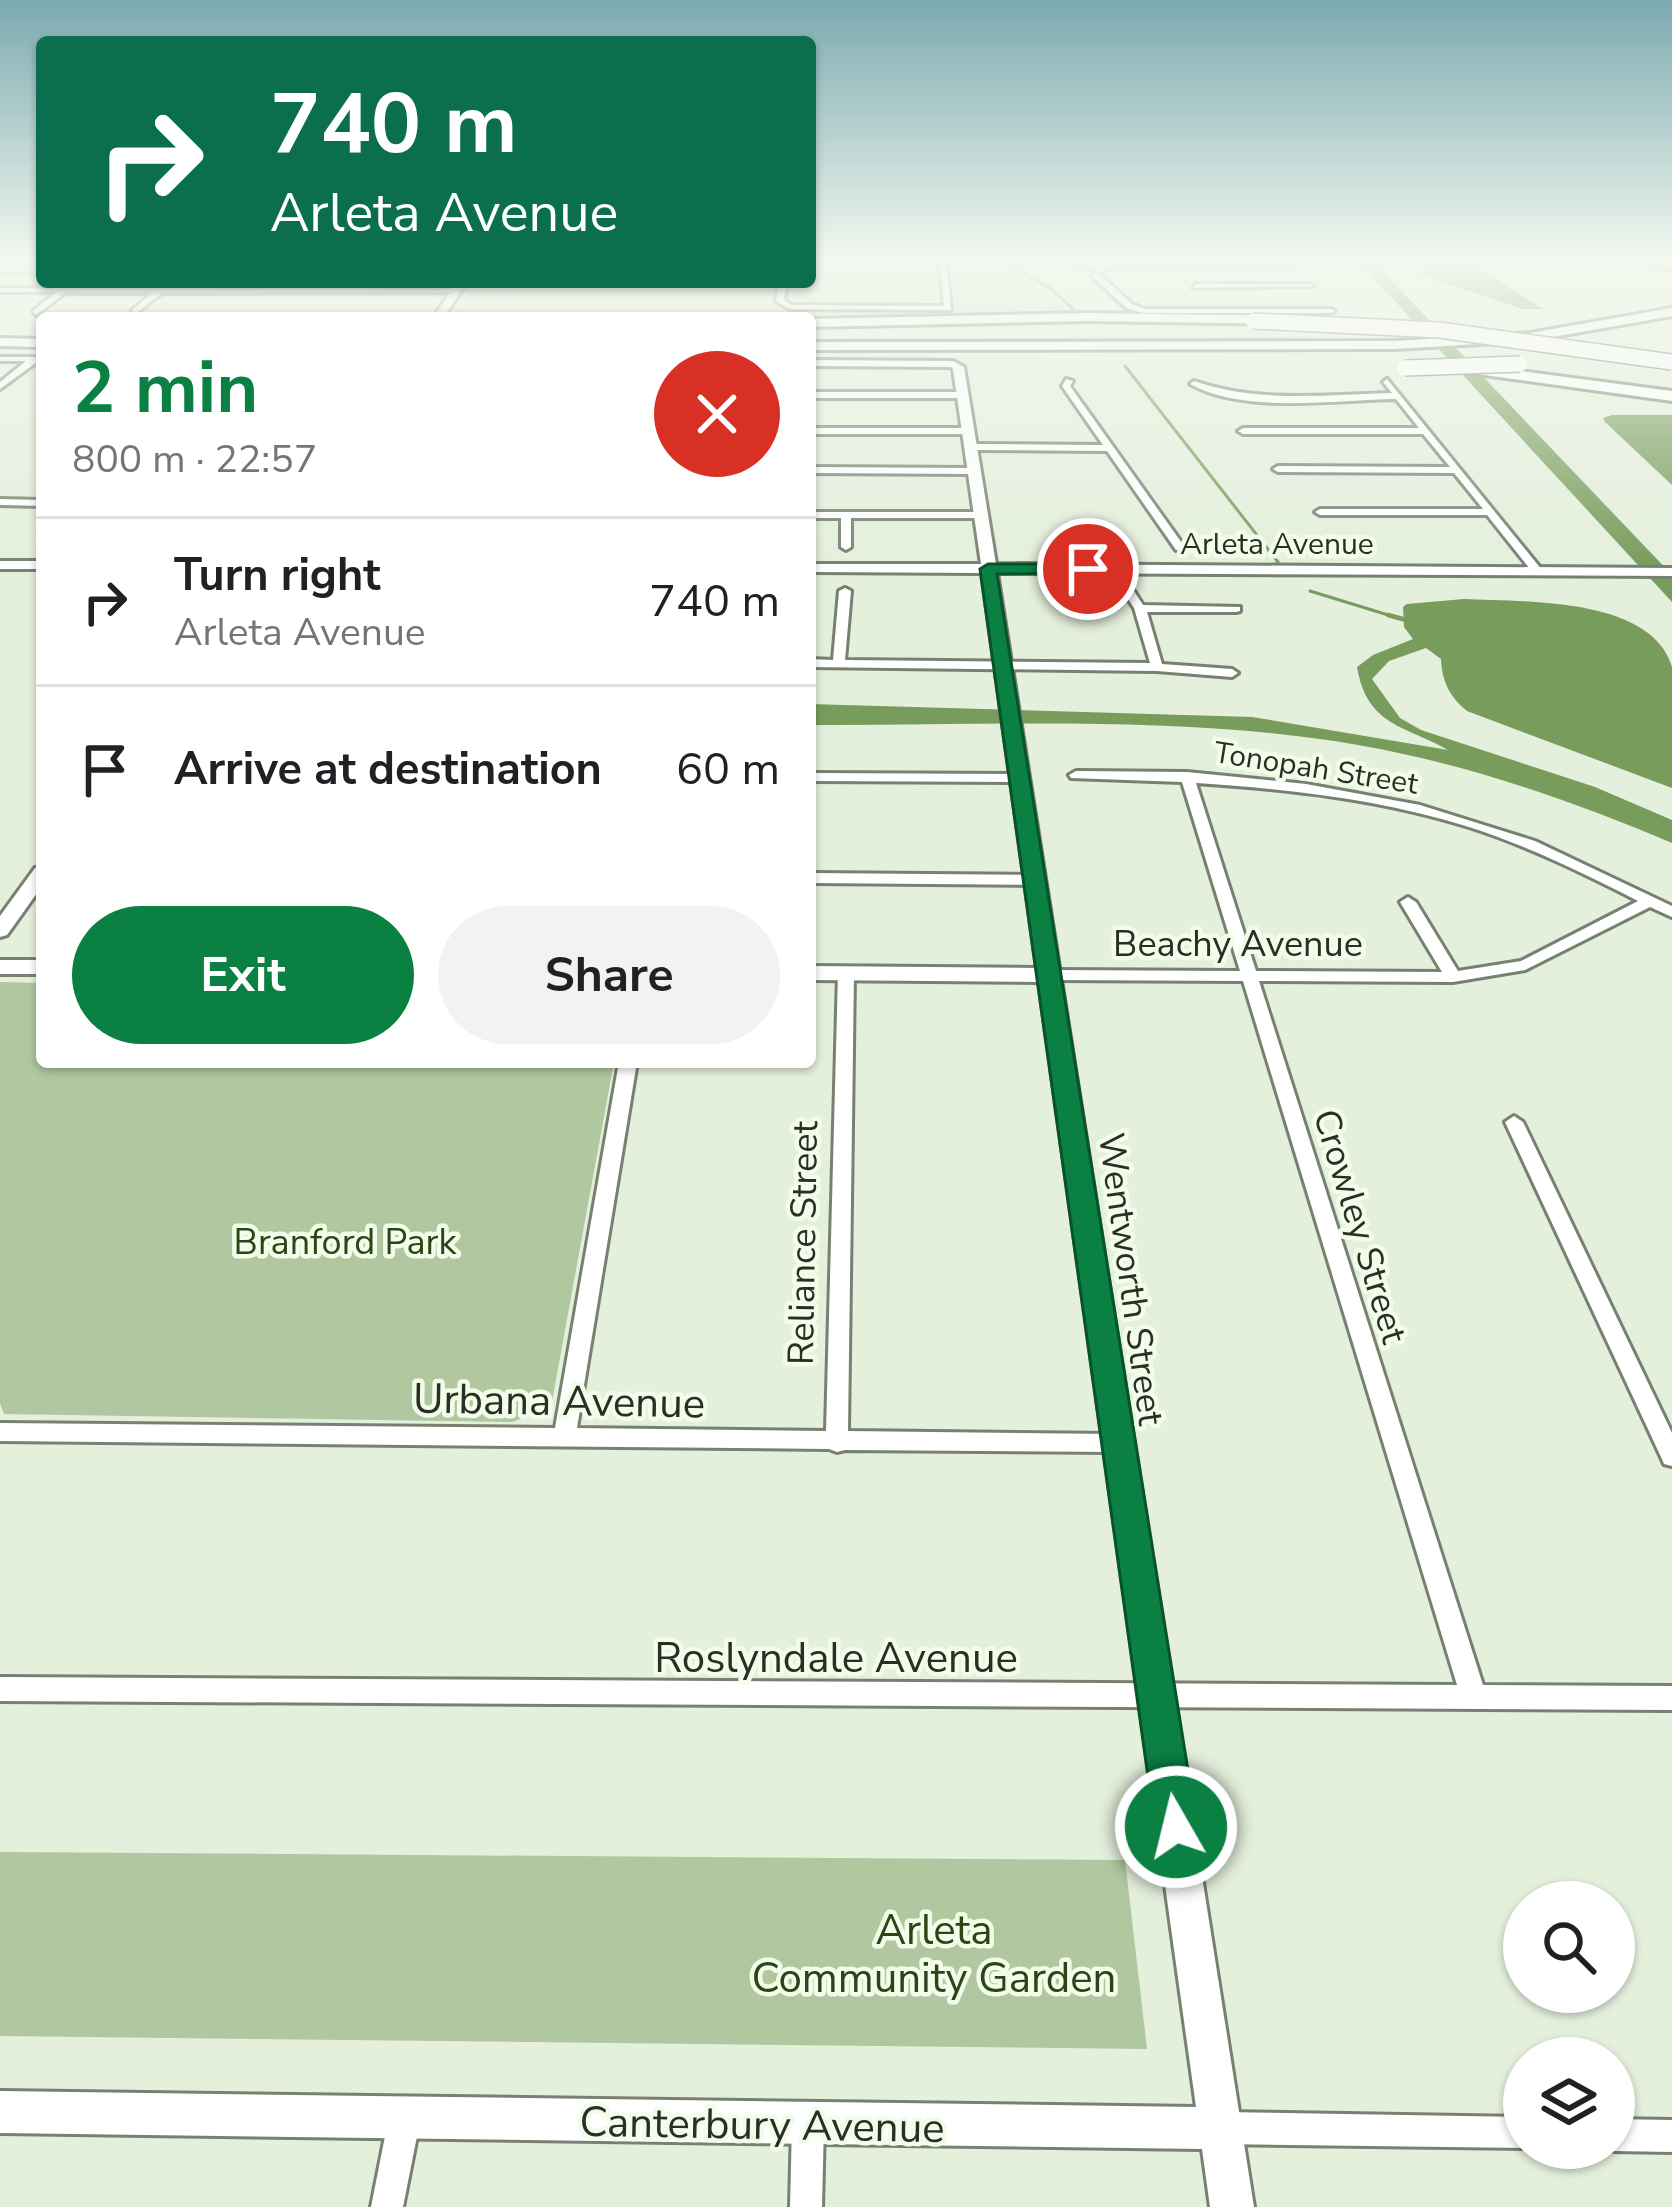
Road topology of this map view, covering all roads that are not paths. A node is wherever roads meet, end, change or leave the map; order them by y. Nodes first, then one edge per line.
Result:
1 (26, 361) edge
2 (933, 361) edge
3 (1234, 361) edge
4 (1352, 361) edge
5 (1536, 361) edge
6 (1563, 361) edge
7 (953, 364) joint
8 (1305, 364) dead end
9 (1383, 374) joint
10 (1672, 379) edge
11 (1069, 381) dead end
12 (1194, 384) dead end
13 (0, 386) edge
14 (816, 394) edge
15 (962, 395) junction
16 (1399, 396) junction
17 (1672, 396) edge
18 (1243, 430) dead end
19 (816, 431) edge
20 (1426, 431) junction
21 (969, 439) junction
22 (1108, 448) junction
23 (1278, 469) dead end
24 (816, 470) edge
25 (1457, 470) junction
26 (973, 471) junction
27 (0, 502) edge
28 (36, 502) edge
29 (1320, 512) dead end
30 (1491, 512) junction
31 (816, 514) edge
32 (846, 515) junction
33 (981, 515) junction
34 (846, 548) dead end
35 (1180, 548) dead end
36 (0, 565) edge
37 (36, 565) edge
38 (816, 568) edge
39 (988, 569) junction
40 (1538, 572) junction
41 (1672, 572) edge
42 (845, 591) dead end
43 (1130, 593) dead end
44 (1140, 608) junction
45 (1236, 609) dead end
46 (816, 663) edge
47 (839, 663) junction
48 (1001, 665) junction
49 (1157, 667) junction
50 (1232, 673) dead end
51 (1076, 775) dead end
52 (1186, 776) junction
53 (816, 777) edge
54 (1017, 778) junction
55 (816, 878) edge
56 (36, 880) edge
57 (1033, 880) junction
58 (1650, 901) junction
59 (1408, 902) dead end
60 (1672, 912) edge
61 (0, 931) edge
62 (0, 967) edge
63 (36, 967) edge
64 (816, 973) edge
65 (846, 973) junction
66 (1049, 975) junction
67 (1249, 976) junction
68 (1453, 977) junction
69 (627, 1068) edge
70 (1514, 1122) dead end
71 (0, 1432) edge
72 (564, 1439) junction
73 (837, 1443) junction
74 (1116, 1443) junction
75 (1672, 1457) edge
76 (0, 1689) edge
77 (1473, 1695) junction
78 (1158, 1698) junction
79 (1672, 1698) edge
80 (0, 2112) edge
81 (404, 2121) junction
82 (808, 2124) junction
83 (1220, 2128) junction
84 (1503, 2133) edge
85 (1635, 2135) edge
86 (1672, 2136) edge
87 (388, 2207) edge
88 (806, 2207) edge
89 (1232, 2207) edge

1 - 13 street
2 - 7 street
3 - 8 highway
4 - 17 highway, bridge
5 - 9 highway, bridge
6 - 10 highway, bridge
7 - 15 street, Wentworth Street
9 - 16 street
11 - 22 street
12 - 16 street
14 - 15 street
15 - 21 street, Wentworth Street
16 - 20 street
18 - 20 street
19 - 21 street
20 - 25 street
21 - 22 street
21 - 26 street, Wentworth Street
22 - 35 street
23 - 25 street
24 - 26 street
25 - 30 street
26 - 33 street, Wentworth Street
27 - 28 street
29 - 30 street
30 - 40 street
31 - 32 street
32 - 33 street
32 - 34 street
33 - 39 street, Wentworth Street
36 - 37 street
38 - 39 street, Arleta Avenue
39 - 40 street, Arleta Avenue
39 - 48 street, Wentworth Street
40 - 41 street, Arleta Avenue
42 - 47 street
43 - 44 street
44 - 45 street
44 - 49 street
46 - 47 street
47 - 48 street
48 - 49 street
48 - 54 street, Wentworth Street
49 - 50 street
51 - 52 street, Tonopah Street
52 - 58 street, Tonopah Street
52 - 67 street, Crowley Street
53 - 54 street
54 - 57 street, Wentworth Street
55 - 57 street
56 - 61 street
57 - 66 street, Wentworth Street
58 - 60 street, Tonopah Street
58 - 68 street, Beachy Avenue
59 - 68 street
62 - 63 street
64 - 65 street, Beachy Avenue
65 - 66 street, Beachy Avenue
65 - 73 street, Reliance Street
66 - 67 street, Beachy Avenue
66 - 74 street, Wentworth Street
67 - 68 street, Beachy Avenue
67 - 77 street, Crowley Street
69 - 72 street
70 - 75 street
71 - 72 street, Urbana Avenue
72 - 73 street, Urbana Avenue
73 - 74 street, Urbana Avenue
74 - 78 street, Wentworth Street
76 - 78 street, Roslyndale Avenue
77 - 78 street, Roslyndale Avenue
77 - 79 street, Roslyndale Avenue
78 - 83 street, Wentworth Street
80 - 81 street, Canterbury Avenue
81 - 82 street, Canterbury Avenue
81 - 87 street
82 - 83 street, Canterbury Avenue
82 - 88 street
83 - 84 street, Canterbury Avenue
83 - 89 street, Wentworth Street
85 - 86 street

